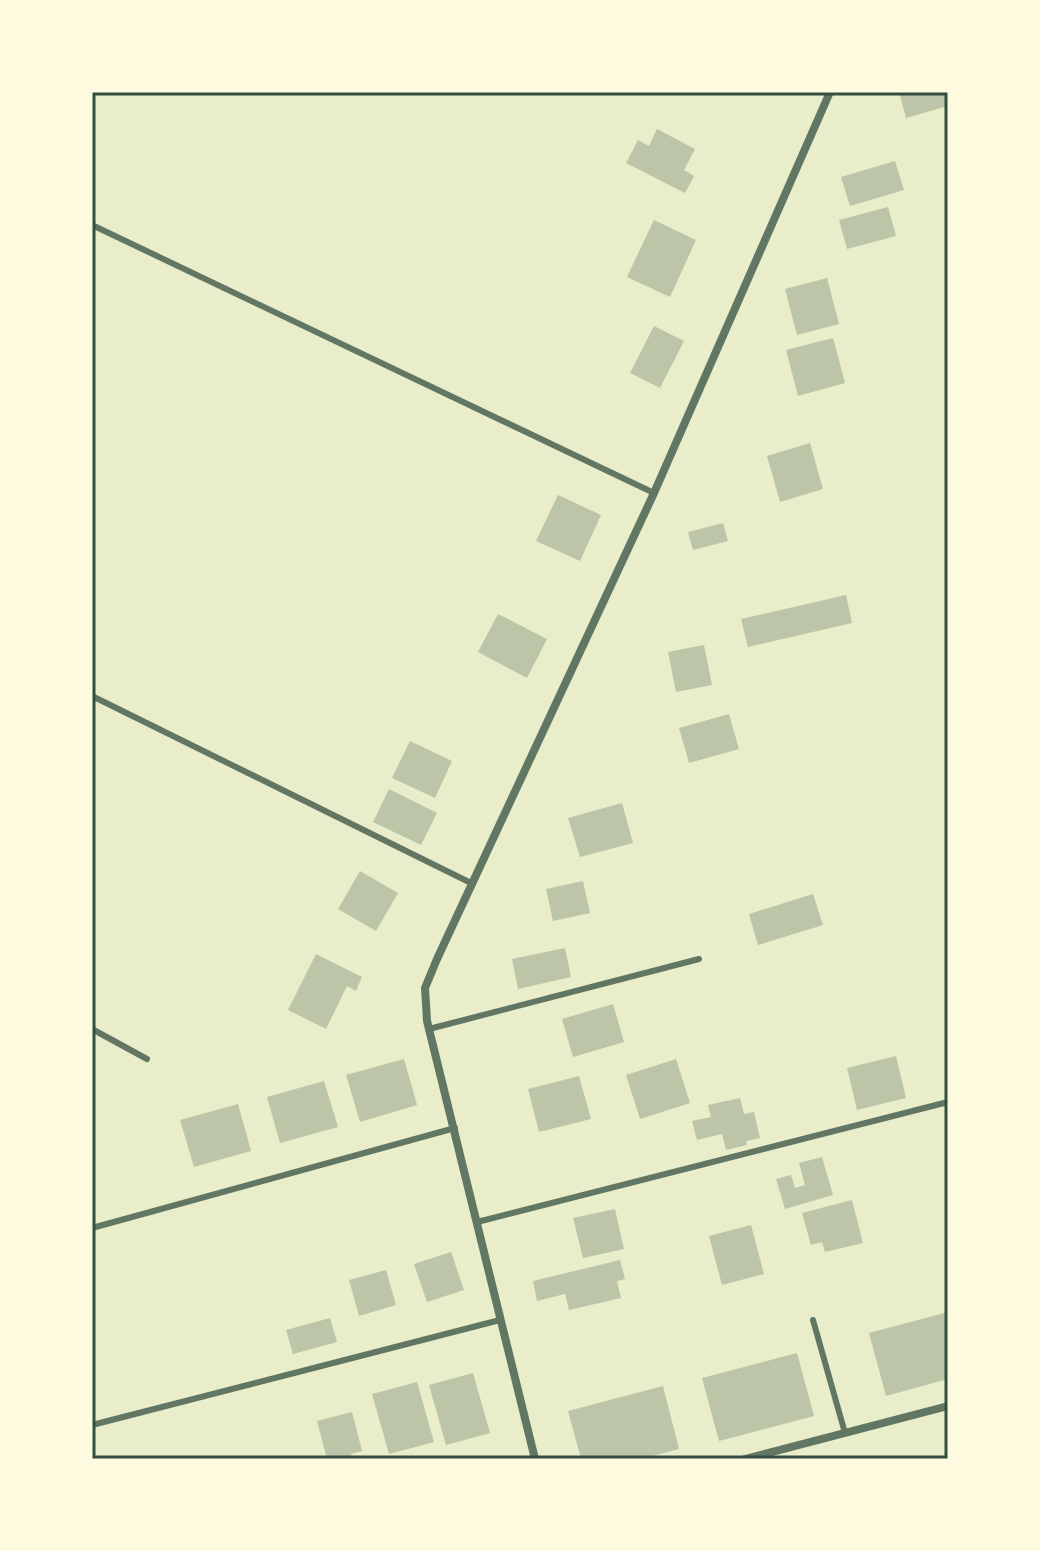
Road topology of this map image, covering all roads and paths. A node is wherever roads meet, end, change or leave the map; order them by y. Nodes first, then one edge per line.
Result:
1 (830, 92) edge
2 (92, 225) edge
3 (654, 493) junction
4 (92, 696) edge
5 (473, 884) junction
6 (699, 959) dead end
7 (92, 1029) edge
8 (429, 1029) junction
9 (147, 1059) dead end
10 (948, 1102) edge
11 (455, 1128) junction
12 (477, 1222) junction
13 (92, 1228) edge
14 (500, 1320) junction
15 (813, 1320) dead end
16 (948, 1406) edge
17 (92, 1425) edge
18 (845, 1433) junction
19 (535, 1459) edge
20 (745, 1459) edge

1 - 3 street
2 - 3 lane
3 - 5 street
4 - 5 lane
5 - 8 street
6 - 8 lane
7 - 9 lane
8 - 11 street
10 - 12 lane
11 - 12 street
11 - 13 lane
12 - 14 street
14 - 17 lane
14 - 19 street
15 - 18 lane
16 - 18 street
18 - 20 street

